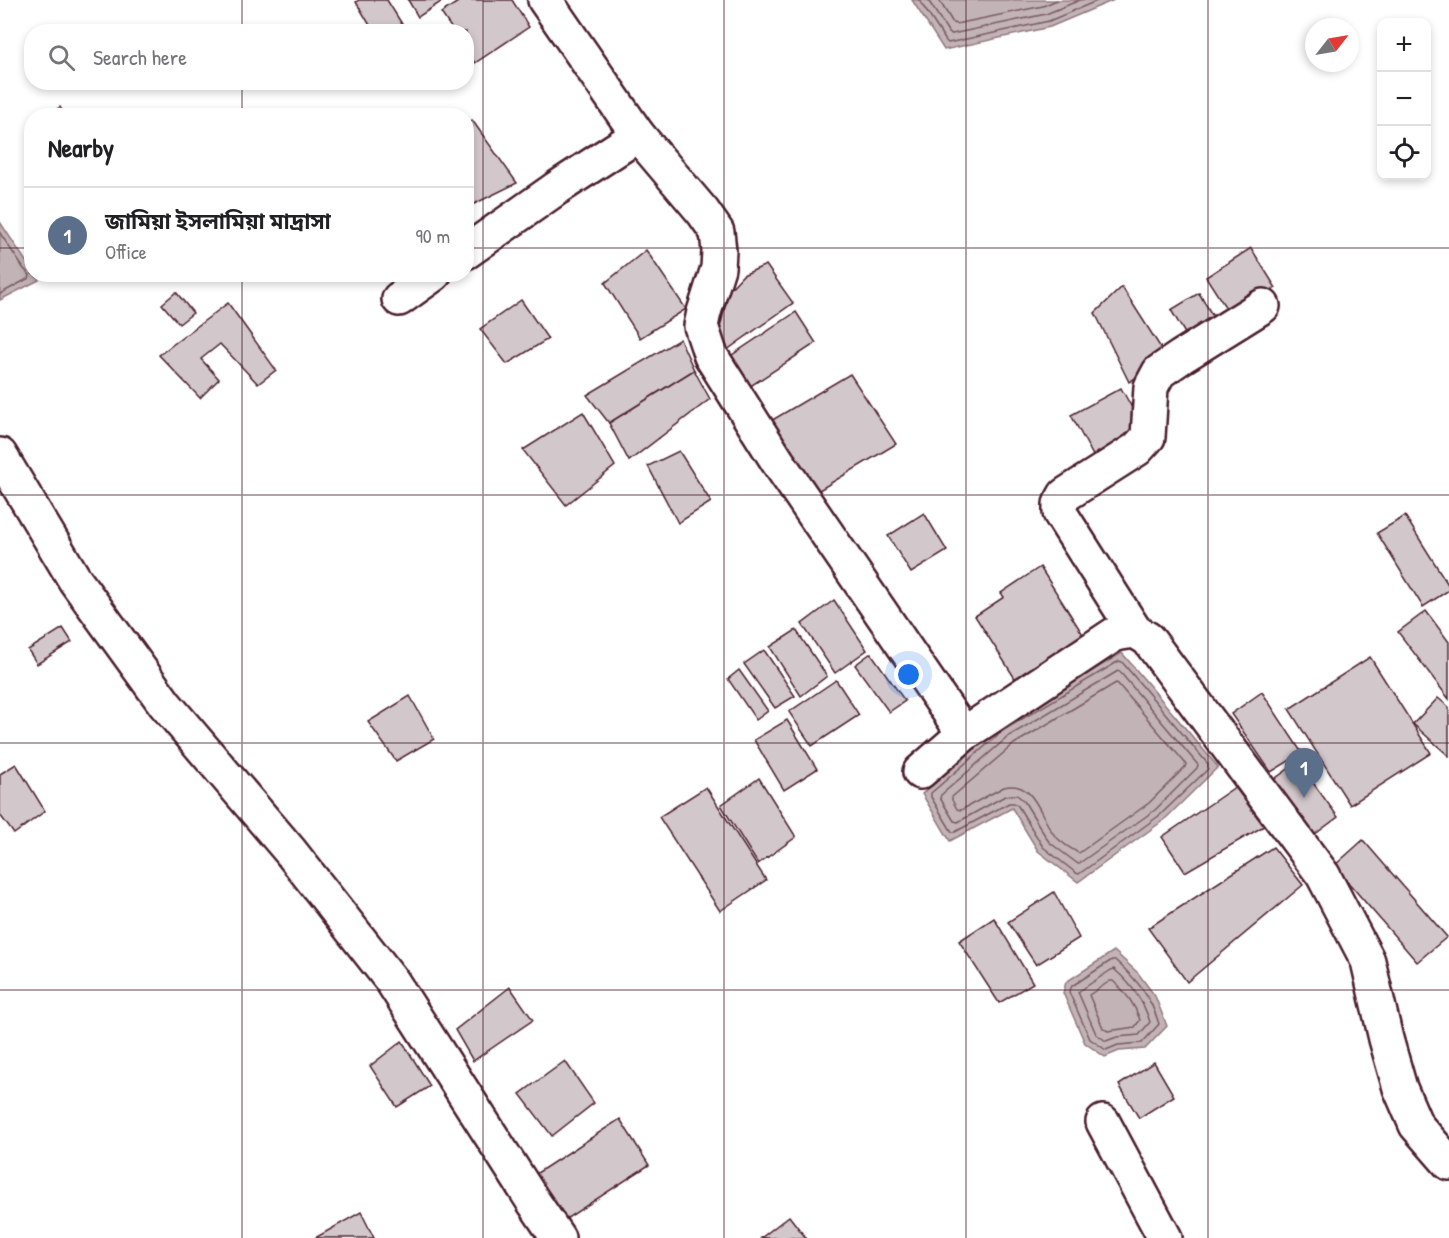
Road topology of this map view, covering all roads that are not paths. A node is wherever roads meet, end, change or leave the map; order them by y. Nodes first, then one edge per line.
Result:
1 (545, 0) edge
2 (638, 135) junction
3 (474, 246) edge
4 (422, 282) edge
5 (399, 298) dead end
6 (1263, 306) dead end
7 (0, 455) edge
8 (1135, 631) junction
9 (964, 734) junction
10 (920, 771) dead end
11 (1103, 1122) dead end
12 (1449, 1163) edge
13 (558, 1238) edge
14 (1165, 1238) edge

1 - 2 street
2 - 3 street
2 - 9 street
4 - 5 street
6 - 8 street
7 - 13 street
8 - 9 street
8 - 12 street
9 - 10 street
11 - 14 street

